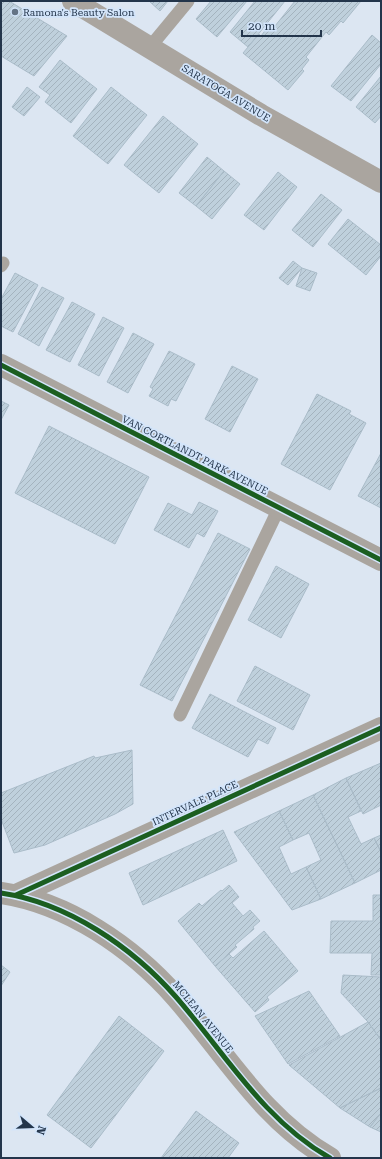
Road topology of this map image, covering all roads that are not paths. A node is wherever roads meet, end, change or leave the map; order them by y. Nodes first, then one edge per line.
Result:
1 (73, 1) edge
2 (188, 1) edge
3 (150, 47) junction
4 (381, 182) edge
5 (1, 365) edge
6 (279, 508) junction
7 (381, 560) edge
8 (180, 715) dead end
9 (381, 728) edge
10 (9, 894) edge
11 (330, 1158) edge

1 - 3 street, SARATOGA AVENUE
2 - 3 lane
3 - 4 street, SARATOGA AVENUE
5 - 6 street, VAN CORTLANDT PARK AVENUE
6 - 7 street, VAN CORTLANDT PARK AVENUE
6 - 8 lane
9 - 10 street, INTERVALE PLACE
10 - 11 street, MCLEAN AVENUE

